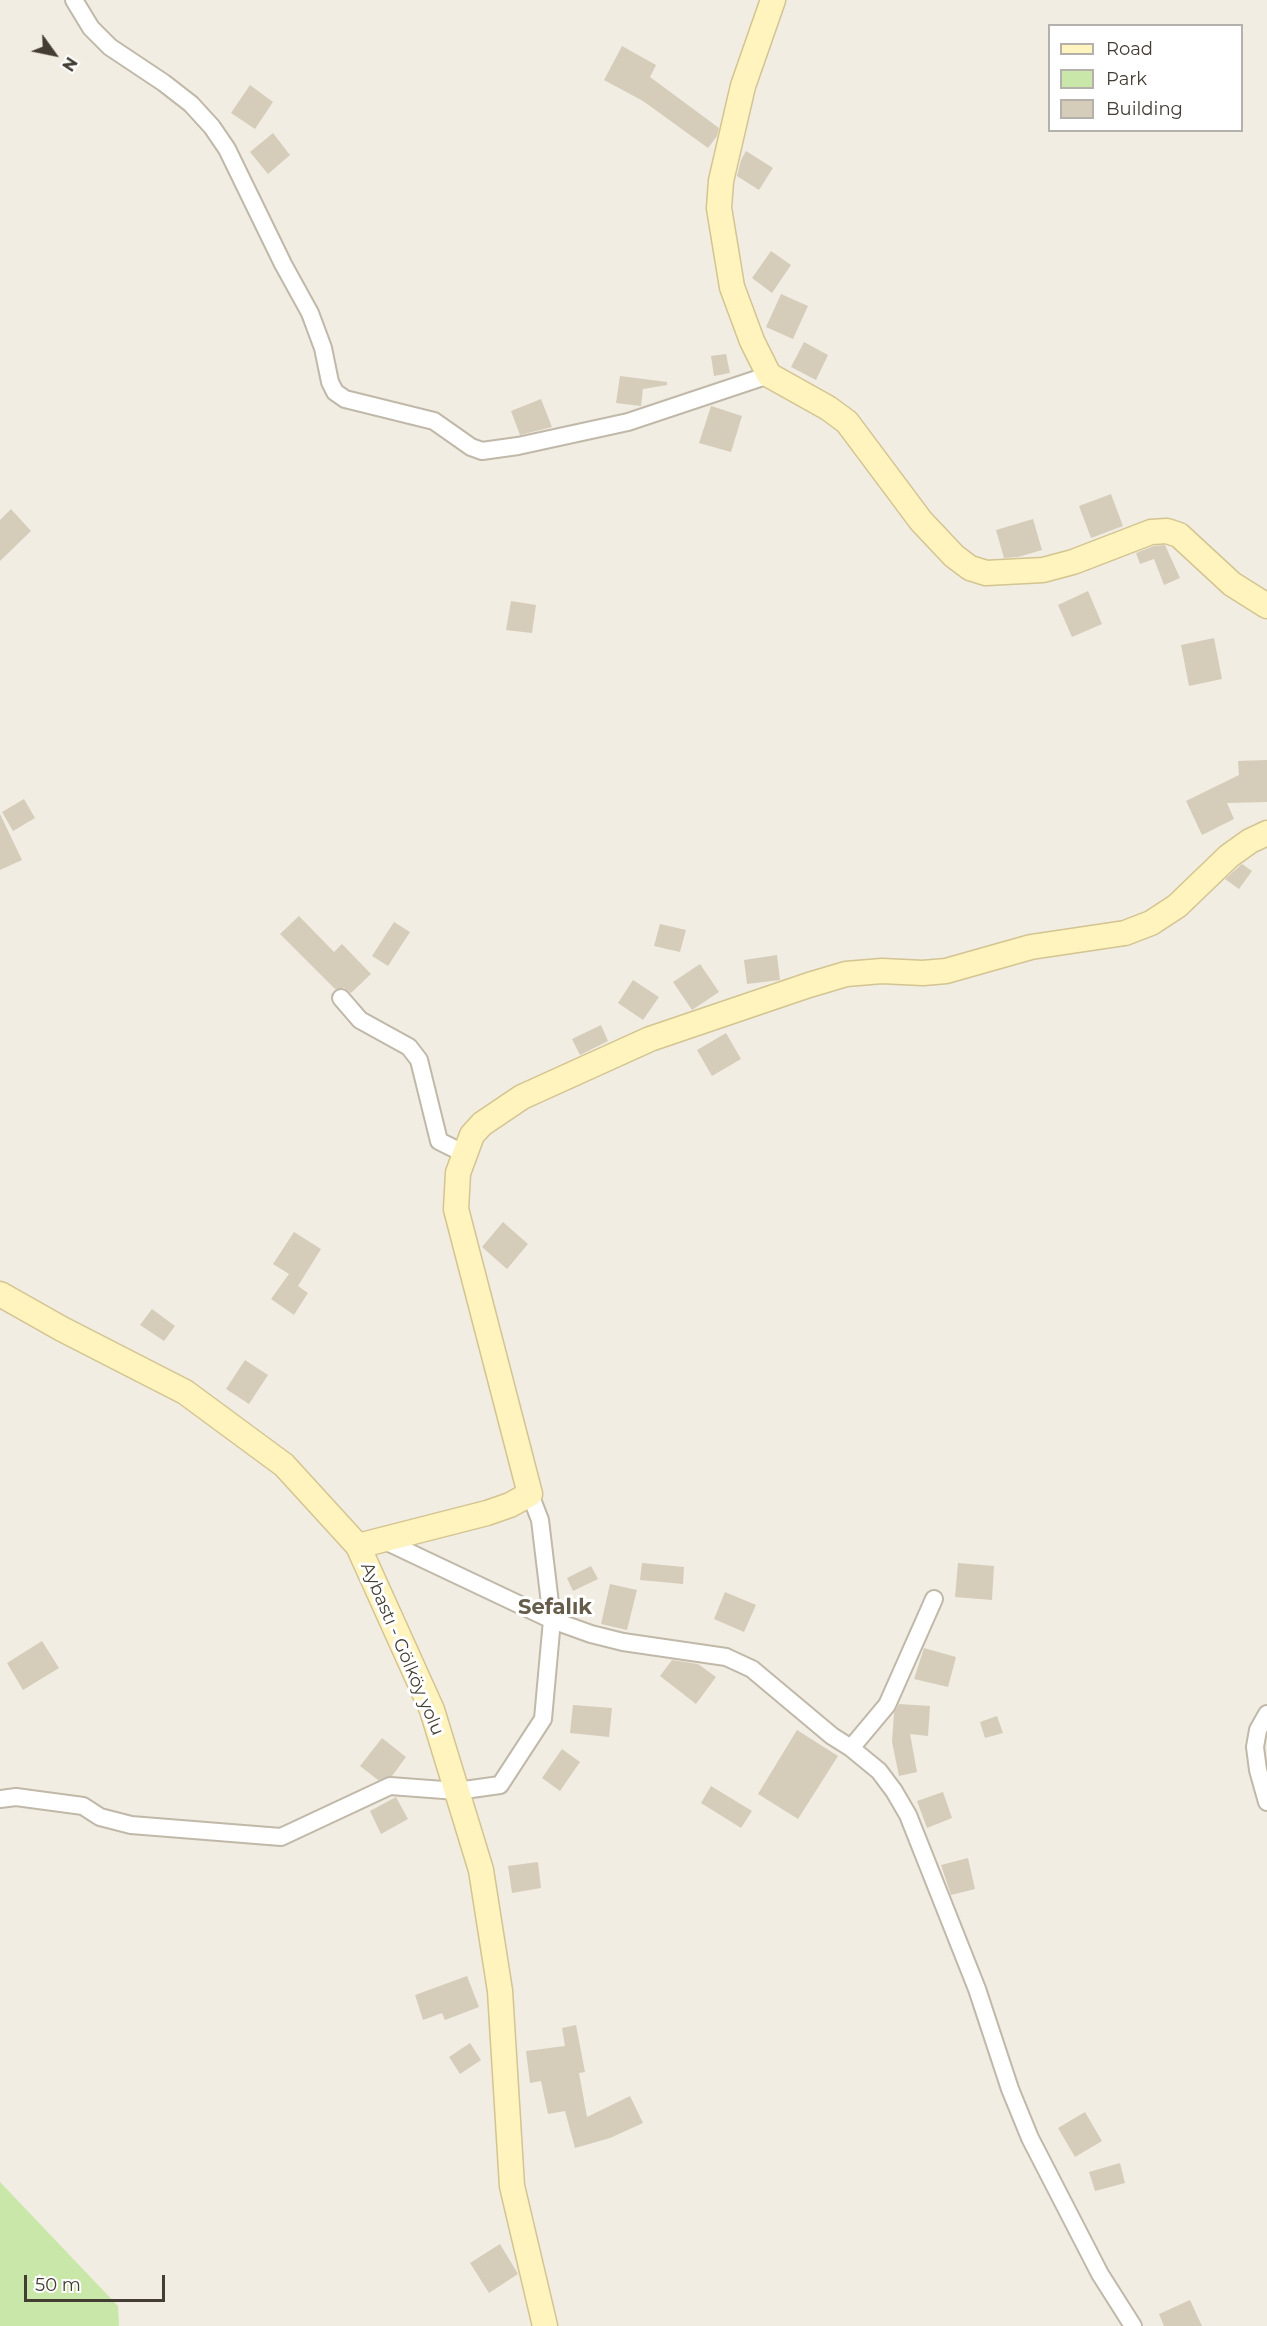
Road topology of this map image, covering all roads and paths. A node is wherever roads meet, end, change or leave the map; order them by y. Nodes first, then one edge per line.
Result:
1 (74, 0) edge
2 (773, 0) edge
3 (769, 375) junction
4 (1267, 606) edge
5 (1267, 833) edge
6 (341, 998) dead end
7 (465, 1154) junction
8 (0, 1294) edge
9 (530, 1494) junction
10 (383, 1540) junction
11 (358, 1546) junction
12 (934, 1599) dead end
13 (552, 1620) junction
14 (1267, 1714) edge
15 (851, 1748) junction
16 (457, 1791) junction
17 (0, 1799) edge
18 (1267, 1802) edge
19 (545, 2326) edge
20 (1132, 2326) edge

1 - 3 street
2 - 3 street
3 - 4 street
5 - 7 street
6 - 7 street
7 - 9 street
8 - 11 street, Aybastı - Gölköy yolu
9 - 10 street
9 - 13 street
10 - 11 street
10 - 13 street
11 - 16 street, Aybastı - Gölköy yolu
12 - 15 street
13 - 15 street
13 - 16 street
14 - 18 street
15 - 20 street
16 - 17 street
16 - 19 street, Aybastı - Gölköy yolu

